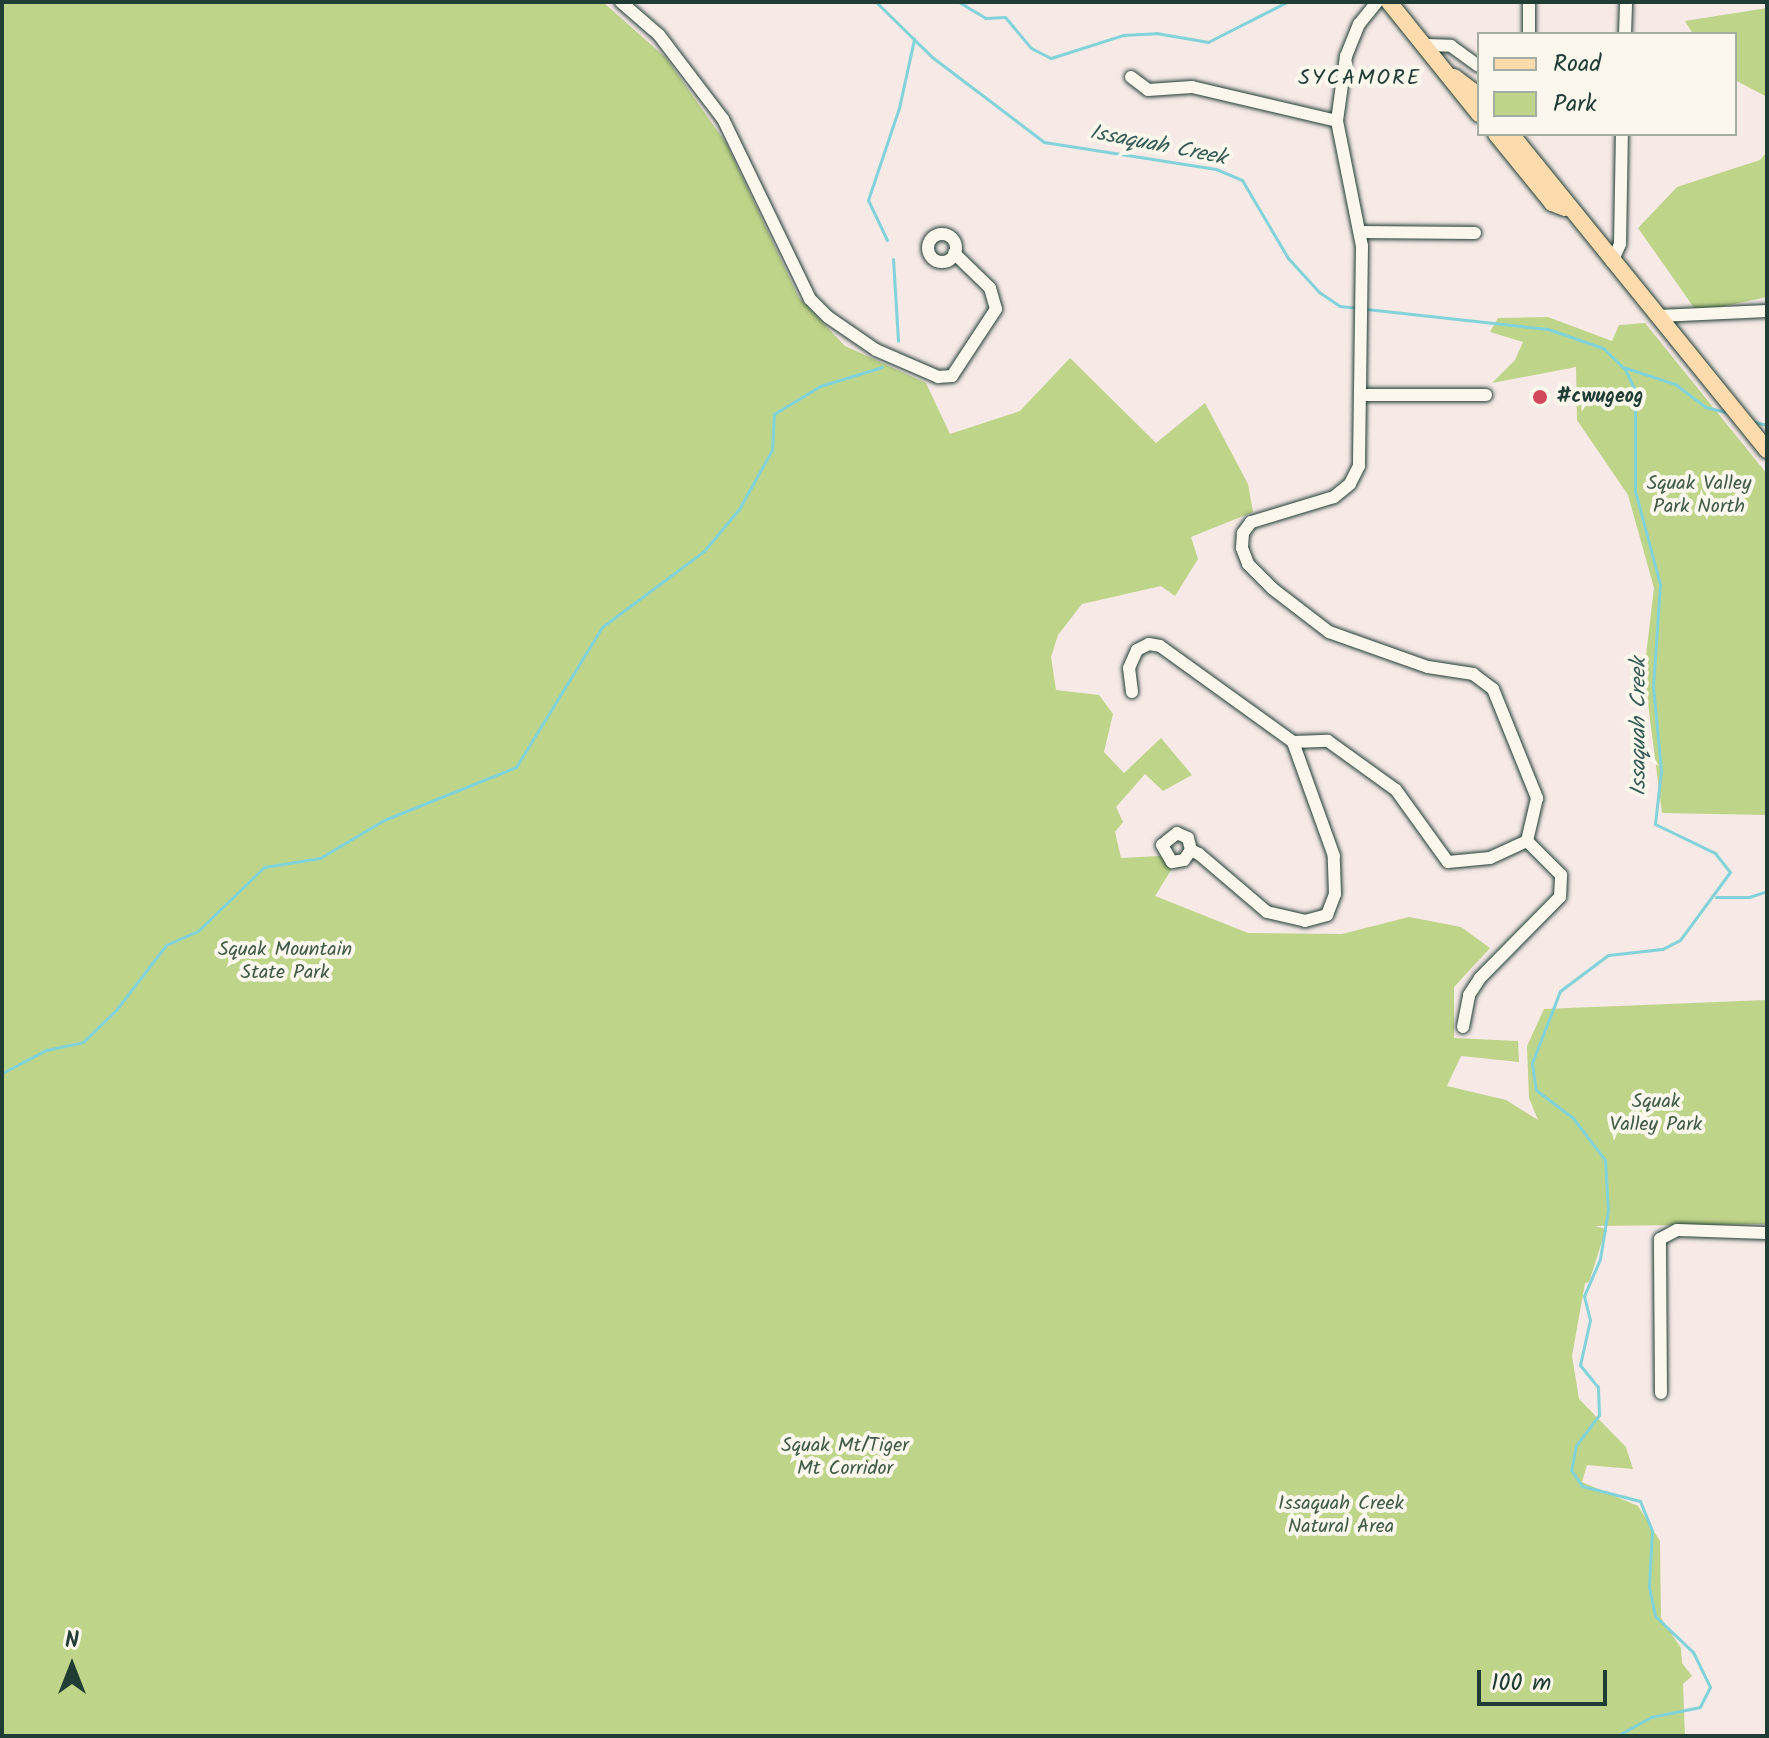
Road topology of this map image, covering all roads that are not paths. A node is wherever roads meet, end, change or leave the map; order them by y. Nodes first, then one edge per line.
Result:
1 (621, 2) edge
2 (1377, 2) edge
3 (1389, 2) edge
4 (1529, 2) edge
5 (1626, 2) edge
6 (1529, 32) edge
7 (1625, 32) edge
8 (1427, 45) junction
9 (1477, 65) edge
10 (1131, 77) dead end
11 (1454, 77) junction
12 (1477, 94) edge
13 (1477, 111) edge
14 (1337, 121) junction
15 (1622, 136) edge
16 (1511, 141) edge
17 (1360, 232) junction
18 (1475, 233) dead end
19 (954, 253) dead end
20 (1612, 262) junction
21 (1767, 311) edge
22 (1749, 313) junction
23 (1659, 316) junction
24 (1767, 321) edge
25 (1363, 395) junction
26 (1486, 395) dead end
27 (1767, 450) edge
28 (1132, 692) dead end
29 (1293, 742) junction
30 (1527, 841) junction
31 (1191, 850) dead end
32 (1463, 1027) dead end
33 (1767, 1233) edge
34 (1661, 1393) dead end

1 - 19 street
2 - 14 street
3 - 8 main road
4 - 6 street
5 - 7 street
8 - 9 street
8 - 11 main road
10 - 14 street
11 - 12 main road
11 - 13 main road
14 - 17 street
15 - 20 street
16 - 20 main road
17 - 18 street
17 - 25 street
20 - 23 main road
21 - 22 street
22 - 23 street
22 - 24 street
23 - 27 main road
25 - 26 street
25 - 30 street
28 - 29 street
29 - 30 street
29 - 31 street
30 - 32 street
33 - 34 street

